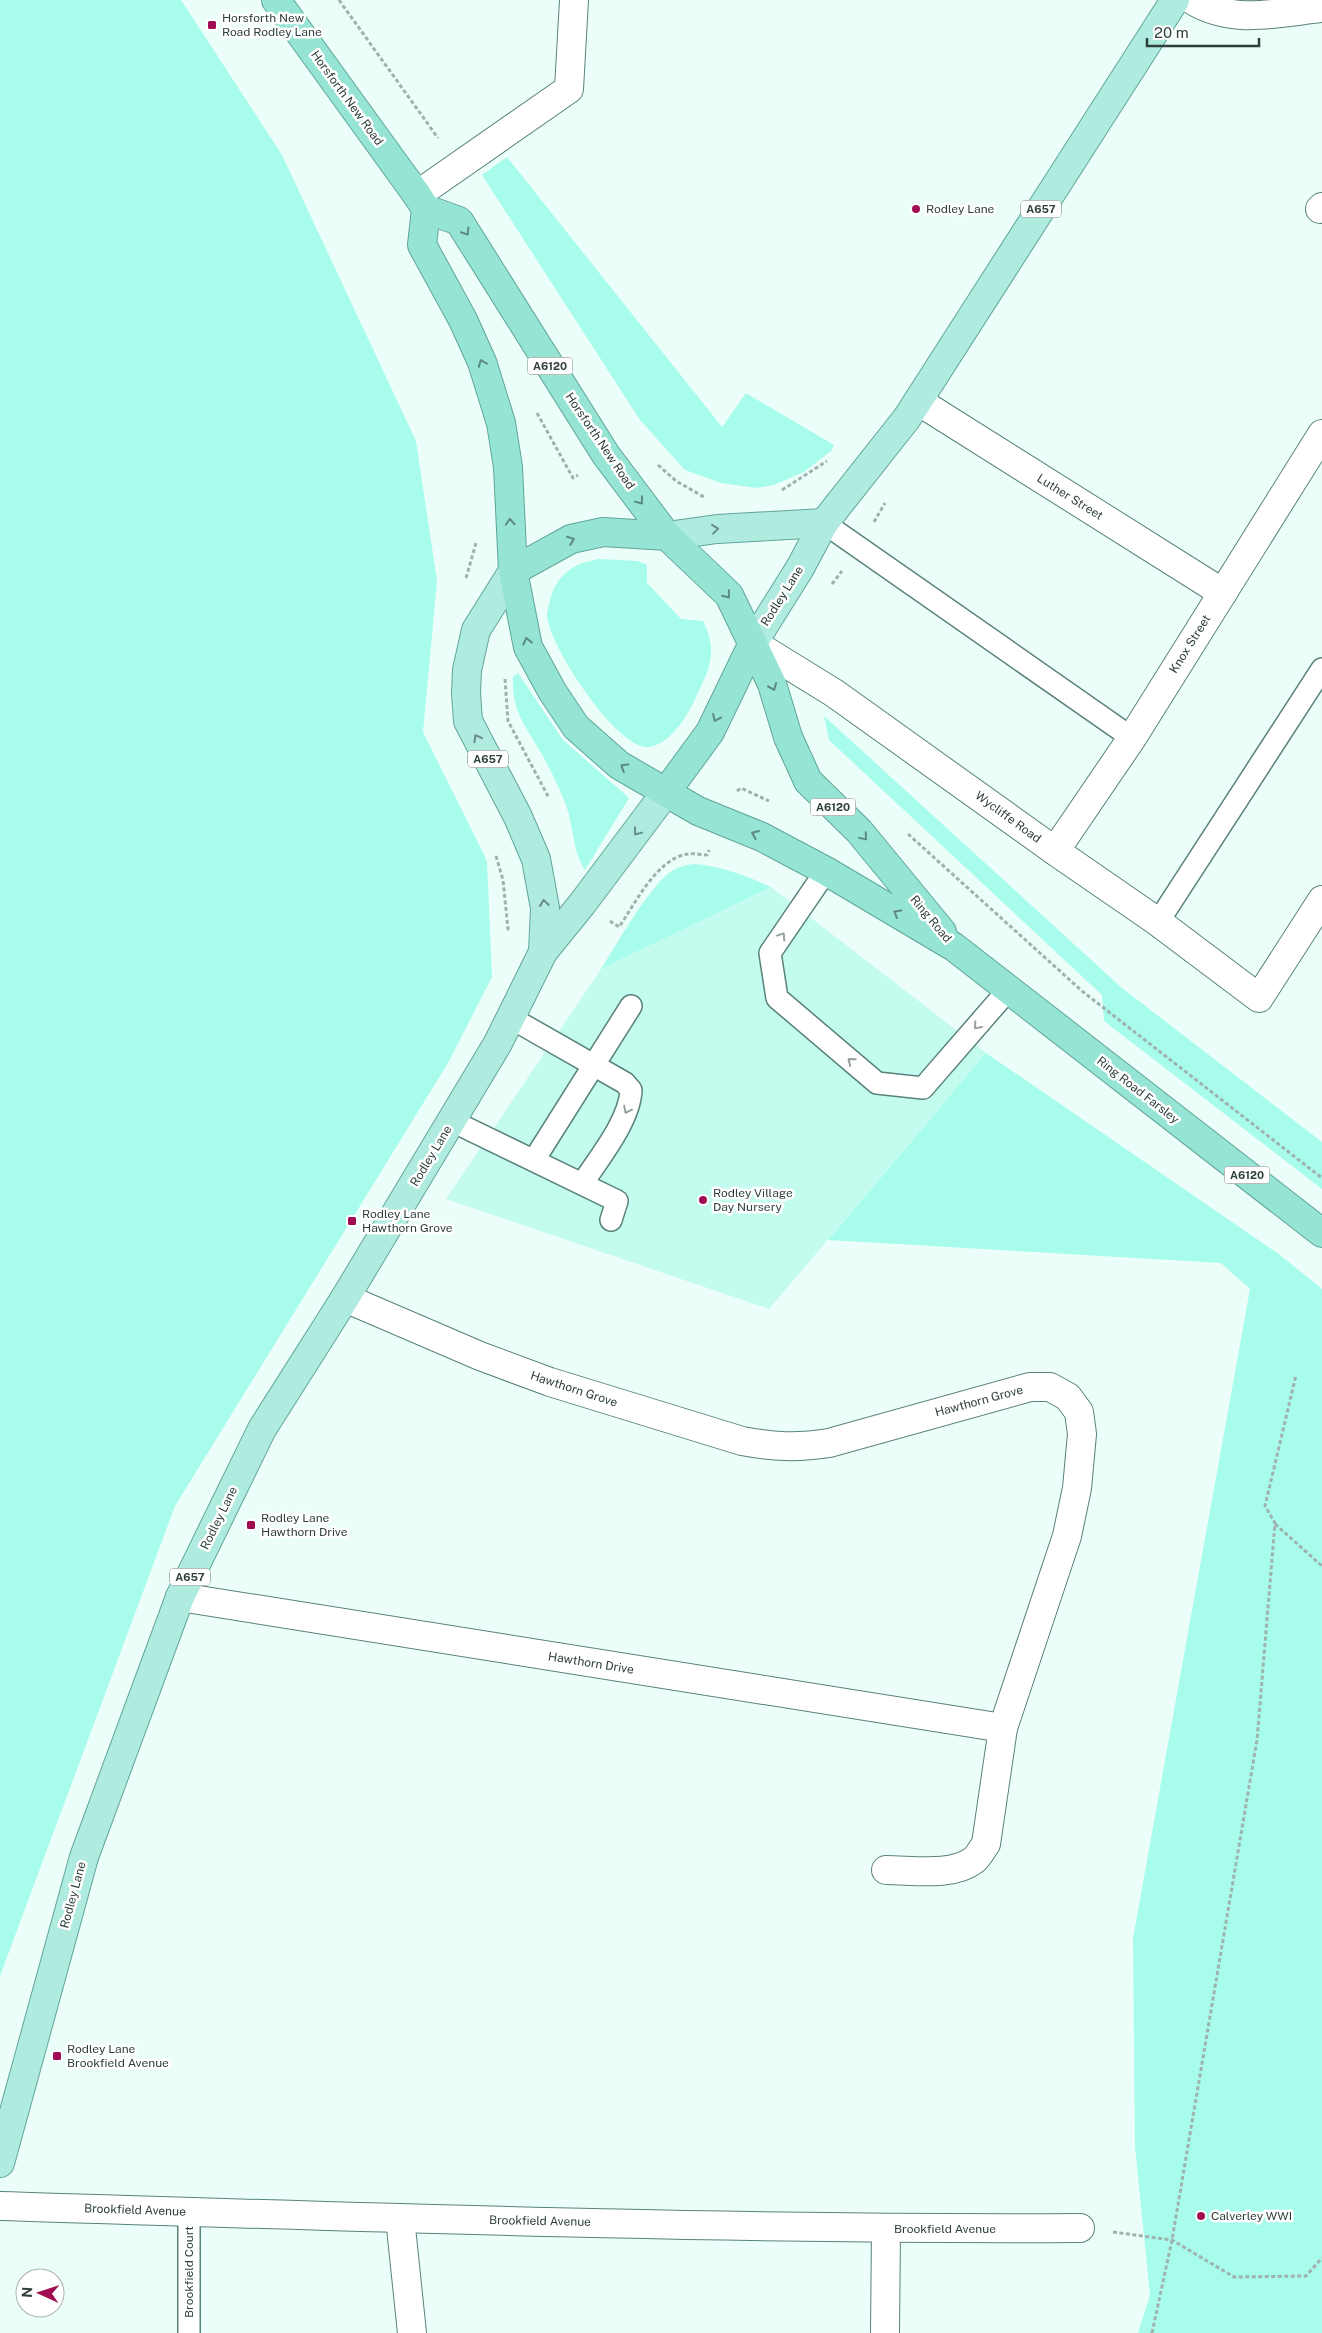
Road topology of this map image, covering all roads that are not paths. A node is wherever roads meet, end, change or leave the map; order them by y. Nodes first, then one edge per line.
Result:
1 (276, 0) edge
2 (574, 0) edge
3 (1175, 0) edge
4 (1192, 0) edge
5 (1322, 8) edge
6 (422, 202) junction
7 (918, 401) junction
8 (1322, 434) edge
9 (824, 523) junction
10 (667, 536) junction
11 (512, 571) junction
12 (1223, 593) junction
13 (753, 643) junction
14 (1322, 669) edge
15 (1132, 738) junction
16 (666, 792) junction
17 (1055, 852) junction
18 (826, 871) junction
19 (1322, 900) edge
20 (1158, 922) junction
21 (954, 947) junction
22 (543, 952) junction
23 (1009, 989) junction
24 (632, 1006) dead end
25 (511, 1018) junction
26 (594, 1065) junction
27 (452, 1121) junction
28 (534, 1160) junction
29 (582, 1184) junction
30 (611, 1220) dead end
31 (1322, 1233) edge
32 (345, 1298) junction
33 (180, 1597) junction
34 (1002, 1728) junction
35 (886, 1870) dead end
36 (0, 2163) edge
37 (0, 2206) edge
38 (190, 2212) junction
39 (400, 2218) junction
40 (1080, 2228) road end
41 (886, 2229) junction
42 (189, 2333) edge
43 (412, 2333) edge
44 (885, 2333) edge

1 - 6 highway, Horsforth New Road
2 - 6 street
3 - 7 main road, Rodley Lane / A657
4 - 5 street
6 -> 10 highway, Horsforth New Road / A6120
11 -> 6 highway, A6120
7 - 9 main road, Rodley Lane / A657
7 - 12 street, Luther Street
8 - 12 street, Knox Street
10 -> 9 main road
9 - 13 main road, Rodley Lane / A657
9 - 15 lane
11 -> 10 highway
10 -> 13 highway, A6120
16 -> 11 highway, A6120
22 -> 11 main road, Rodley Lane / A657
12 - 15 street, Knox Street
13 -> 16 highway
13 - 17 street, Wycliffe Road
13 -> 21 highway, Ring Road / A6120
14 - 20 lane
15 - 17 street, Knox Street
18 -> 16 highway, Ring Road / A6120
16 -> 22 main road, Rodley Lane / A657
17 - 20 street, Wycliffe Road
21 -> 18 highway, Ring Road / A6120
23 -> 18 lane
19 - 20 street, Wycliffe Road
21 - 23 highway, Ring Road Farsley / A6120
22 - 25 main road, Rodley Lane / A657
23 - 31 highway, Ring Road Farsley / A6120
24 - 26 lane
25 - 26 lane
25 - 27 main road, Rodley Lane / A657
26 - 28 lane
26 -> 29 lane
27 - 28 lane
27 - 32 main road, Rodley Lane / A657
28 - 29 lane
29 - 30 lane
32 - 33 main road, Rodley Lane / A657
32 - 34 street, Hawthorn Grove
33 - 34 street, Hawthorn Drive
33 - 36 main road, Rodley Lane / A657
34 - 35 street, Hawthorn Grove
37 - 38 street, Brookfield Avenue
38 - 39 street, Brookfield Avenue
38 - 42 lane, Brookfield Court
39 - 41 street, Brookfield Avenue
39 - 43 street
40 - 41 street, Brookfield Avenue
41 - 44 street

